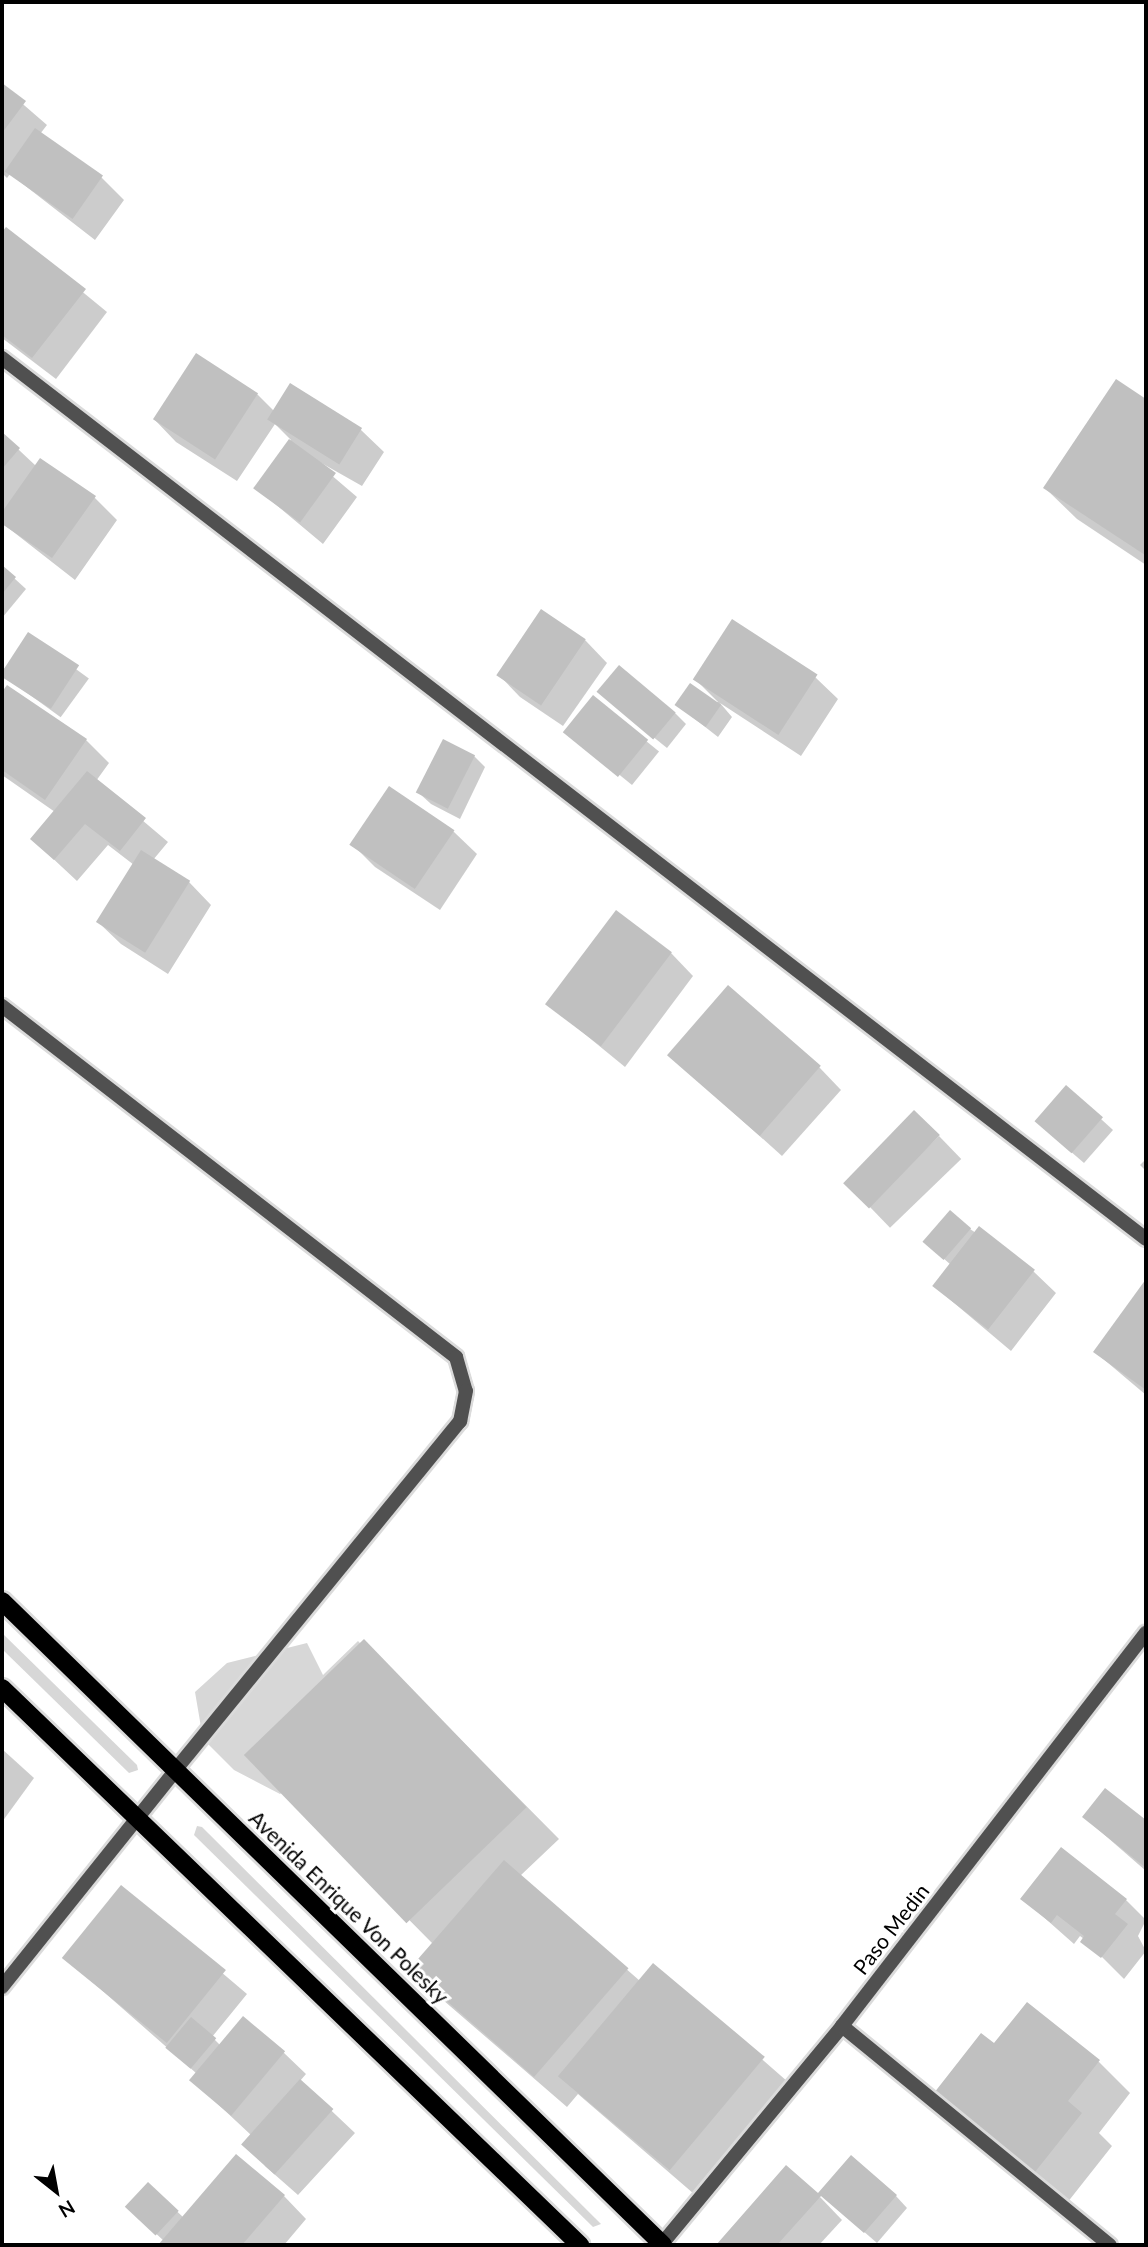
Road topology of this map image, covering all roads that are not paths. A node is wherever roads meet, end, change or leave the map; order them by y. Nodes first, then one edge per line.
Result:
1 (2, 358) edge
2 (2, 1006) edge
3 (1146, 1239) edge
4 (2, 1601) edge
5 (1146, 1633) edge
6 (2, 1688) edge
7 (175, 1771) junction
8 (134, 1817) junction
9 (2, 1987) edge
10 (842, 2026) junction
11 (580, 2245) edge
12 (662, 2245) edge
13 (1110, 2245) edge

1 - 3 street
2 - 7 street
4 - 7 main road, Avenida Enrique Von Polesky
5 - 10 street, Paso Medin
6 - 8 main road
7 - 8 street
7 - 12 main road, Avenida Enrique Von Polesky
8 - 9 street
8 - 11 main road
10 - 12 street, Paso Medin
10 - 13 street

